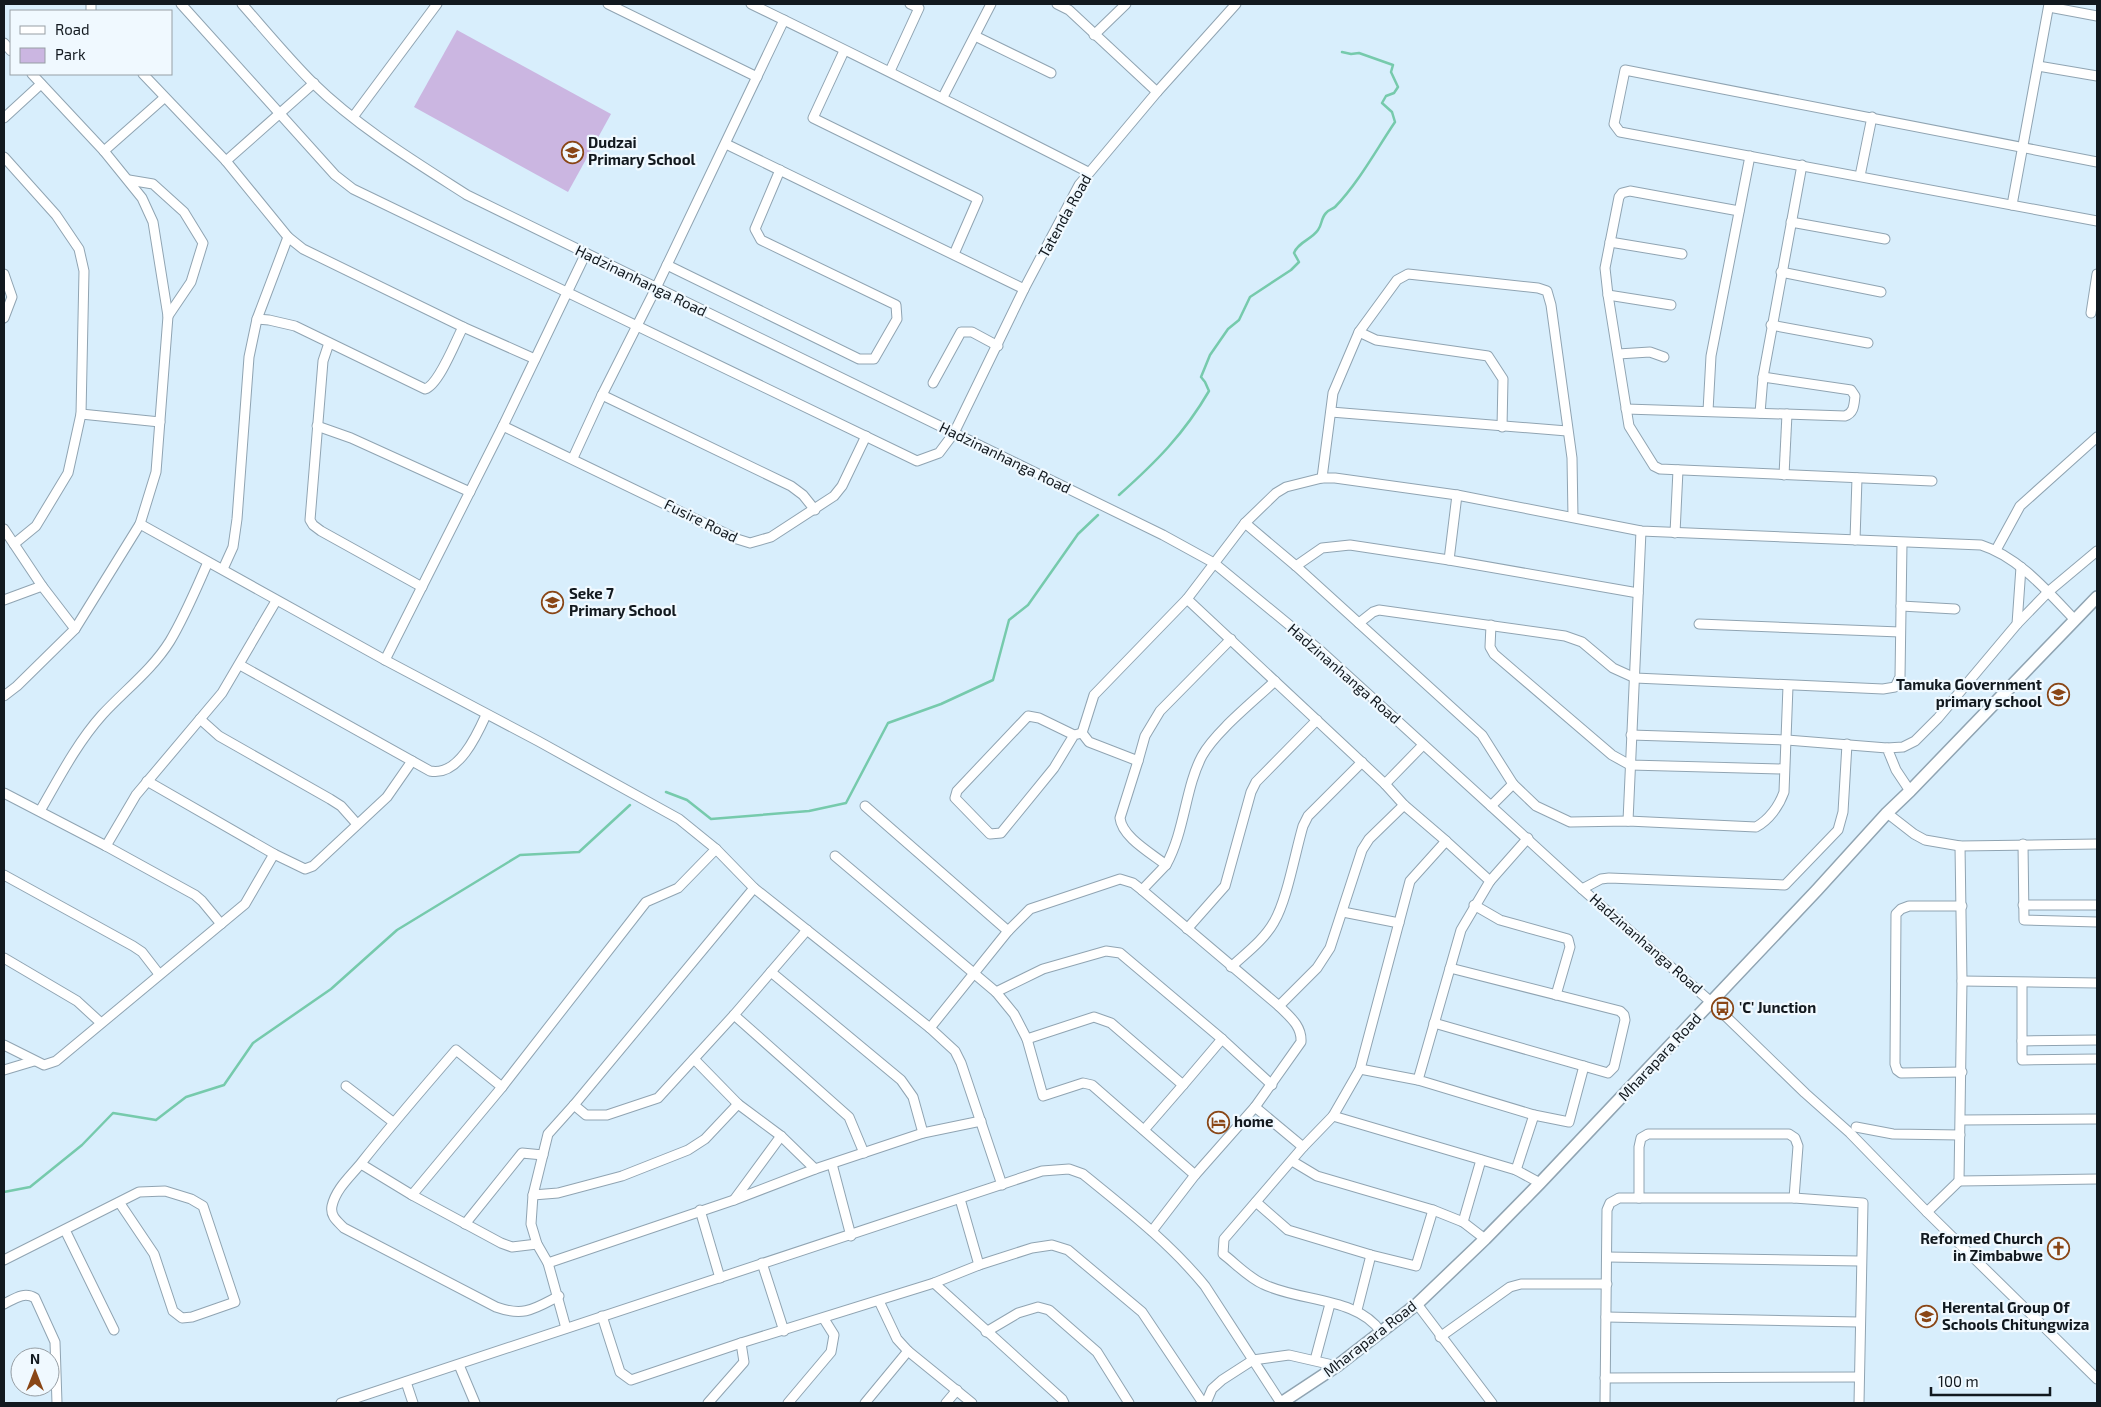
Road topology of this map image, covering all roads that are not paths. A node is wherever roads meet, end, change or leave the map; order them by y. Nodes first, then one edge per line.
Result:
1 (182, 4) edge
2 (242, 4) edge
3 (437, 4) edge
4 (608, 4) edge
5 (751, 4) edge
6 (910, 4) edge
7 (991, 4) edge
8 (1058, 4) edge
9 (1126, 4) edge
10 (1236, 4) edge
11 (2049, 5) edge
12 (2097, 16) edge
13 (784, 20) junction
14 (1094, 35) junction
15 (976, 36) junction
16 (844, 50) junction
17 (2038, 66) junction
18 (890, 71) junction
19 (1051, 73) dead end
20 (33, 75) edge
21 (144, 75) edge
22 (757, 76) junction
23 (2097, 76) edge
24 (314, 83) junction
25 (41, 84) junction
26 (1157, 92) junction
27 (164, 98) junction
28 (943, 98) junction
29 (281, 114) junction
30 (353, 117) junction
31 (1872, 117) junction
32 (4, 118) edge
33 (726, 144) junction
34 (2024, 147) junction
35 (104, 151) junction
36 (1750, 156) junction
37 (4, 157) edge
38 (226, 161) junction
39 (2097, 162) edge
40 (1802, 165) junction
41 (780, 170) junction
42 (1088, 172) junction
43 (1860, 176) junction
44 (129, 180) junction
45 (2012, 205) junction
46 (1738, 211) junction
47 (2097, 221) edge
48 (1791, 222) junction
49 (288, 237) junction
50 (1885, 239) dead end
51 (1610, 242) junction
52 (586, 252) junction
53 (954, 254) junction
54 (1682, 254) dead end
55 (667, 265) junction
56 (1781, 272) junction
57 (4, 274) edge
58 (2097, 274) edge
59 (656, 288) junction
60 (1024, 289) junction
61 (566, 292) junction
62 (1881, 292) dead end
63 (1608, 295) junction
64 (1671, 305) dead end
65 (2091, 313) dead end
66 (168, 316) junction
67 (4, 318) edge
68 (257, 319) junction
69 (1772, 325) junction
70 (463, 326) junction
71 (636, 326) junction
72 (1359, 332) junction
73 (329, 343) junction
74 (1868, 343) dead end
75 (998, 346) junction
76 (1618, 354) junction
77 (1664, 357) dead end
78 (535, 359) junction
79 (1763, 377) junction
80 (933, 383) dead end
81 (602, 395) junction
82 (1626, 409) junction
83 (1331, 412) junction
84 (1708, 412) junction
85 (1760, 413) junction
86 (81, 414) junction
87 (1787, 414) junction
88 (160, 422) junction
89 (317, 426) junction
90 (503, 426) junction
91 (1502, 427) junction
92 (1567, 432) junction
93 (954, 433) junction
94 (866, 436) junction
95 (2097, 437) edge
96 (573, 458) junction
97 (1678, 470) junction
98 (1784, 475) junction
99 (1322, 478) junction
100 (1857, 478) junction
101 (1932, 481) dead end
102 (470, 492) junction
103 (1458, 495) junction
104 (815, 510) junction
105 (1573, 517) junction
106 (1245, 523) junction
107 (140, 524) junction
108 (4, 529) edge
109 (1641, 531) junction
110 (1675, 533) junction
111 (1855, 540) junction
112 (1902, 543) junction
113 (14, 544) junction
114 (1996, 550) junction
115 (2097, 551) edge
116 (1449, 560) junction
117 (208, 562) junction
118 (1214, 563) junction
119 (1296, 566) junction
120 (2021, 567) junction
121 (223, 569) junction
122 (42, 586) junction
123 (422, 587) junction
124 (2048, 592) junction
125 (1638, 593) junction
126 (2097, 596) edge
127 (1187, 599) junction
128 (4, 600) edge
129 (276, 601) junction
130 (1900, 606) junction
131 (1955, 609) dead end
132 (2075, 620) junction
133 (1359, 623) junction
134 (1699, 624) dead end
135 (2018, 624) junction
136 (1491, 625) junction
137 (75, 629) junction
138 (1900, 632) junction
139 (1231, 639) junction
140 (385, 660) junction
141 (240, 665) junction
142 (1635, 678) junction
143 (1274, 682) junction
144 (1788, 686) junction
145 (4, 696) edge
146 (486, 715) junction
147 (200, 718) junction
148 (1317, 720) junction
149 (1078, 734) junction
150 (1630, 735) junction
151 (1787, 740) junction
152 (1847, 744) junction
153 (1423, 745) junction
154 (1887, 748) junction
155 (412, 761) junction
156 (1138, 761) junction
157 (1362, 762) junction
158 (1630, 766) junction
159 (1784, 769) junction
160 (147, 782) junction
161 (1385, 784) junction
162 (1513, 784) junction
163 (1910, 791) junction
164 (4, 793) edge
165 (1404, 804) junction
166 (866, 806) dead end
167 (1491, 806) junction
168 (40, 811) junction
169 (1887, 812) junction
170 (1628, 821) junction
171 (357, 824) junction
172 (1528, 838) junction
173 (1446, 841) junction
174 (2023, 844) junction
175 (2097, 844) edge
176 (106, 846) junction
177 (1960, 846) junction
178 (716, 849) junction
179 (274, 854) junction
180 (835, 856) dead end
181 (1166, 865) junction
182 (4, 875) edge
183 (1490, 881) junction
184 (754, 888) junction
185 (1582, 889) junction
186 (1142, 890) junction
187 (1474, 905) junction
188 (2023, 905) junction
189 (2097, 905) edge
190 (1962, 906) junction
191 (1343, 912) junction
192 (2097, 922) edge
193 (1399, 923) junction
194 (221, 924) junction
195 (1187, 929) junction
196 (807, 930) junction
197 (1008, 931) junction
198 (4, 958) edge
199 (1231, 967) junction
200 (1450, 968) junction
201 (771, 972) junction
202 (160, 974) junction
203 (973, 975) junction
204 (1962, 981) junction
205 (2022, 983) junction
206 (2097, 983) edge
207 (996, 992) junction
208 (1556, 996) junction
209 (1711, 1002) junction
210 (1279, 1006) junction
211 (734, 1015) junction
212 (101, 1023) junction
213 (1434, 1023) junction
214 (930, 1028) junction
215 (1026, 1039) junction
216 (1222, 1039) junction
217 (2097, 1040) edge
218 (2022, 1041) junction
219 (4, 1045) edge
220 (694, 1059) junction
221 (2097, 1059) edge
222 (34, 1061) junction
223 (1584, 1066) junction
224 (1360, 1069) junction
225 (4, 1070) edge
226 (1962, 1072) junction
227 (1418, 1080) junction
228 (1183, 1085) junction
229 (1272, 1085) junction
230 (346, 1086) dead end
231 (502, 1087) junction
232 (738, 1104) junction
233 (574, 1105) junction
234 (1255, 1107) junction
235 (1534, 1115) junction
236 (1333, 1116) junction
237 (2097, 1119) edge
238 (1961, 1120) junction
239 (981, 1121) junction
240 (393, 1122) junction
241 (1856, 1127) dead end
242 (1144, 1130) junction
243 (923, 1133) junction
244 (1960, 1135) junction
245 (781, 1136) junction
246 (1303, 1148) junction
247 (864, 1153) junction
248 (543, 1155) junction
249 (1482, 1160) junction
250 (1292, 1161) junction
251 (361, 1164) junction
252 (832, 1164) junction
253 (815, 1169) junction
254 (1516, 1170) junction
255 (1195, 1175) junction
256 (2097, 1179) edge
257 (1959, 1181) junction
258 (1540, 1184) junction
259 (1002, 1185) junction
260 (412, 1195) junction
261 (533, 1196) junction
262 (1639, 1198) junction
263 (1794, 1198) junction
264 (960, 1199) junction
265 (734, 1200) junction
266 (119, 1202) junction
267 (1256, 1202) junction
268 (700, 1210) junction
269 (1433, 1210) junction
270 (1927, 1212) junction
271 (1463, 1222) junction
272 (465, 1224) junction
273 (65, 1230) junction
274 (1152, 1230) junction
275 (850, 1236) junction
276 (1485, 1239) junction
277 (537, 1244) junction
278 (1371, 1255) junction
279 (1607, 1258) junction
280 (4, 1260) edge
281 (1860, 1261) junction
282 (548, 1263) junction
283 (762, 1263) junction
284 (980, 1265) junction
285 (720, 1278) junction
286 (934, 1283) junction
287 (1607, 1284) junction
288 (559, 1296) junction
289 (879, 1301) junction
290 (4, 1304) edge
291 (1330, 1304) junction
292 (1417, 1304) junction
293 (1357, 1310) junction
294 (602, 1316) junction
295 (1606, 1317) junction
296 (824, 1319) junction
297 (1859, 1322) junction
298 (566, 1328) junction
299 (114, 1330) dead end
300 (784, 1331) junction
301 (986, 1332) junction
302 (1381, 1332) junction
303 (1440, 1337) junction
304 (741, 1343) junction
305 (908, 1351) junction
306 (1253, 1360) junction
307 (1315, 1360) junction
308 (459, 1365) junction
309 (1337, 1366) junction
310 (1859, 1377) junction
311 (2097, 1377) edge
312 (1605, 1378) junction
313 (406, 1382) junction
314 (957, 1390) junction
315 (57, 1403) edge
316 (341, 1403) edge
317 (413, 1403) edge
318 (474, 1403) edge
319 (708, 1403) edge
320 (788, 1403) edge
321 (865, 1403) edge
322 (946, 1403) edge
323 (972, 1403) edge
324 (1064, 1403) edge
325 (1129, 1403) edge
326 (1205, 1403) edge
327 (1281, 1403) edge
328 (1492, 1403) edge
329 (1605, 1403) edge
330 (1859, 1403) edge

1 - 29 street, Tatenda Road
2 - 24 street, Hadzinanhanga Road
3 - 30 street
4 - 22 street
5 - 13 street
6 - 18 street
7 - 15 street
8 - 14 street
9 - 14 street
10 - 26 street, Tatenda Road
11 - 12 street
11 - 17 street
13 - 16 street
13 - 22 street
14 - 26 street
15 - 19 street
15 - 28 street
16 - 18 street
16 - 53 street
17 - 23 street
17 - 34 street
18 - 28 street
20 - 25 street
21 - 27 street
22 - 33 street
24 - 29 street
24 - 30 street, Hadzinanhanga Road
25 - 32 street
25 - 35 street
26 - 42 street, Tatenda Road
27 - 35 street
27 - 38 street
28 - 42 street
29 - 38 street
29 - 61 street, Tatenda Road
30 - 52 street, Hadzinanhanga Road
31 - 34 street
31 - 36 street
31 - 43 street
33 - 41 street
33 - 55 street
34 - 39 street
34 - 45 street
35 - 44 street
36 - 40 street
36 - 46 street
37 - 86 street
38 - 49 street
40 - 43 street
40 - 48 street
41 - 53 street
41 - 55 street
42 - 60 street, Tatenda Road
43 - 45 street
44 - 66 street
44 - 66 street
45 - 47 street
46 - 51 street
46 - 84 street
48 - 50 street
48 - 56 street
49 - 68 street
49 - 70 street
51 - 54 street
51 - 63 street
52 - 59 street, Hadzinanhanga Road
52 - 61 street
53 - 60 street
55 - 59 street
56 - 62 street
56 - 69 street
57 - 67 street
58 - 65 street
59 - 71 street
59 - 93 street, Hadzinanhanga Road
60 - 75 street, Tatenda Road
61 - 71 street, Tatenda Road
61 - 78 street
63 - 64 street
63 - 76 street
66 - 88 street
68 - 73 street
68 - 121 street
69 - 74 street
69 - 79 street
70 - 73 street
70 - 78 street
71 - 81 street
71 - 94 street, Tatenda Road
72 - 83 street
72 - 91 street
72 - 92 street
73 - 89 street
75 - 80 street
75 - 93 street, Tatenda Road
76 - 77 street
76 - 82 street
78 - 90 street
79 - 85 street
79 - 87 street
81 - 96 street
81 - 104 street
82 - 84 street
82 - 97 street
83 - 91 street
83 - 99 street
84 - 85 street
85 - 87 street
86 - 88 street
86 - 113 street
87 - 98 street
88 - 107 street
89 - 102 street
89 - 123 street
90 - 96 street, Fusire Road
90 - 102 street
91 - 92 street
92 - 105 street
93 - 94 street, Tatenda Road
93 - 118 street, Hadzinanhanga Road
94 - 104 street, Fusire Road
95 - 114 street
96 - 104 street, Fusire Road
97 - 98 street
97 - 110 street
98 - 100 street
99 - 103 street
99 - 106 street
100 - 101 street
100 - 111 street
102 - 123 street
103 - 105 street
103 - 116 street
105 - 109 street
106 - 118 street
106 - 119 street
107 - 117 street
107 - 137 street
108 - 113 street
109 - 110 street
109 - 125 street
110 - 111 street
111 - 112 street
112 - 114 street
112 - 130 street
113 - 122 street
114 - 120 street
115 - 124 street
116 - 119 street
116 - 125 street
117 - 121 street
117 - 168 street
118 - 127 street
118 - 153 street, Hadzinanhanga Road
119 - 133 street
120 - 124 street
120 - 135 street
121 - 129 street
122 - 128 street
122 - 137 street
123 - 140 street
124 - 132 street
124 - 135 street
125 - 142 street
126 - 132 main road, Mharapara Road
127 - 139 street
127 - 149 street
129 - 140 street
129 - 141 street
130 - 131 street
130 - 138 street
132 - 163 main road, Mharapara Road
133 - 136 street
133 - 162 street
134 - 138 street
135 - 154 street
136 - 142 street
136 - 158 street
137 - 145 street
138 - 144 street
139 - 143 street
139 - 156 street
140 - 146 street
141 - 147 street
141 - 155 street
142 - 144 street
142 - 150 street
143 - 148 street
143 - 181 street
144 - 151 street
146 - 155 street
146 - 178 street
147 - 160 street
147 - 171 street
148 - 157 street
148 - 195 street
149 - 149 street
149 - 156 street
150 - 151 street
150 - 158 street
151 - 152 street
151 - 159 street
152 - 154 street
152 - 185 street
153 - 161 street
153 - 167 street, Hadzinanhanga Road
154 - 163 street
155 - 171 street
156 - 181 street
157 - 161 street
157 - 199 street
158 - 159 street
158 - 170 street
159 - 170 street
160 - 176 street
160 - 179 street
161 - 165 street
162 - 167 street
162 - 170 street
163 - 169 main road, Mharapara Road
164 - 168 street
165 - 173 street
165 - 191 street
166 - 197 street
167 - 172 street, Hadzinanhanga Road
168 - 176 street
169 - 177 street
169 - 209 main road, Mharapara Road
171 - 179 street
172 - 183 street
172 - 185 street, Hadzinanhanga Road
173 - 183 street
173 - 193 street
174 - 175 street
174 - 177 street
174 - 188 street
176 - 194 street
177 - 190 street
178 - 184 street
178 - 231 street
179 - 194 street
180 - 203 street
181 - 186 street
182 - 202 street
183 - 187 street
184 - 196 street
184 - 233 street
185 - 209 street, Hadzinanhanga Road
186 - 195 street
186 - 197 street
187 - 200 street
187 - 208 street
188 - 189 street
188 - 192 street
190 - 204 street
190 - 226 street
191 - 193 street
191 - 210 street
193 - 224 street
194 - 202 street
195 - 199 street
196 - 201 street
196 - 214 street
197 - 203 street
198 - 212 street
199 - 210 street
200 - 208 street
200 - 213 street
201 - 211 street
201 - 243 street
202 - 212 street
203 - 207 street
203 - 214 street
204 - 205 street
204 - 226 street
205 - 206 street
205 - 218 street
207 - 215 street
207 - 216 street
208 - 223 street
209 - 258 main road, Mharapara Road
209 - 270 street, Hadzinanhanga Road
210 - 229 street
211 - 220 street
211 - 247 street
212 - 222 street
213 - 223 street
213 - 227 street
214 - 239 street
215 - 228 street
215 - 242 street
216 - 228 street
216 - 229 street
217 - 218 street
218 - 221 street
219 - 222 street
220 - 232 street
220 - 233 street
222 - 225 street
223 - 235 street
224 - 227 street
224 - 236 street
226 - 238 street
227 - 235 street
228 - 242 street
229 - 234 street
230 - 240 street
231 - 240 street
231 - 260 street
232 - 245 street
232 - 261 street
233 - 248 street
234 - 246 street
234 - 255 street
235 - 254 street
236 - 246 street
236 - 249 street
237 - 238 street
238 - 244 street
239 - 243 street
239 - 259 street
240 - 251 street
241 - 244 street
242 - 255 street
243 - 247 street
244 - 257 street
245 - 253 street
245 - 265 street
246 - 250 street
247 - 252 street
248 - 261 street
248 - 272 street
249 - 254 street
249 - 271 street
250 - 267 street
250 - 269 street
251 - 260 street
251 - 288 street
252 - 253 street
252 - 275 street
253 - 265 street
254 - 258 street
255 - 274 street
256 - 257 street
257 - 270 street
258 - 276 main road, Mharapara Road
259 - 264 street
259 - 274 street
260 - 272 street
261 - 277 street
262 - 263 street
262 - 263 street
262 - 279 street
263 - 281 street
264 - 275 street
264 - 284 street
265 - 268 street
266 - 266 street
266 - 273 street
267 - 278 street
267 - 291 street
268 - 282 street
268 - 285 street
269 - 271 street
269 - 278 street
270 - 311 street, Hadzinanhanga Road
271 - 276 street
272 - 277 street
273 - 280 street
273 - 299 street
274 - 306 street
275 - 283 street
276 - 292 main road, Mharapara Road
277 - 282 street
278 - 293 street
279 - 281 street
279 - 287 street
281 - 297 street
282 - 288 street
283 - 285 street
283 - 300 street
284 - 286 street
284 - 326 street
285 - 294 street
286 - 289 street
286 - 301 street
287 - 295 street
287 - 303 street
288 - 298 street
289 - 296 street
289 - 305 street
290 - 315 street
291 - 293 street
291 - 307 street
292 - 302 main road, Mharapara Road
292 - 303 street
293 - 302 street
294 - 298 street
294 - 304 street
295 - 297 street
295 - 312 street
296 - 300 street
296 - 320 street
297 - 310 street
298 - 308 street
300 - 304 street
301 - 324 street
301 - 325 street
302 - 309 main road, Mharapara Road
303 - 328 street
304 - 319 street
305 - 314 street
305 - 321 street
306 - 307 street
306 - 326 street
306 - 327 street
307 - 309 street
308 - 313 street
308 - 318 street
309 - 327 main road, Mharapara Road
310 - 312 street
310 - 330 street
312 - 329 street
313 - 316 street
313 - 317 street
314 - 322 street
314 - 323 street

